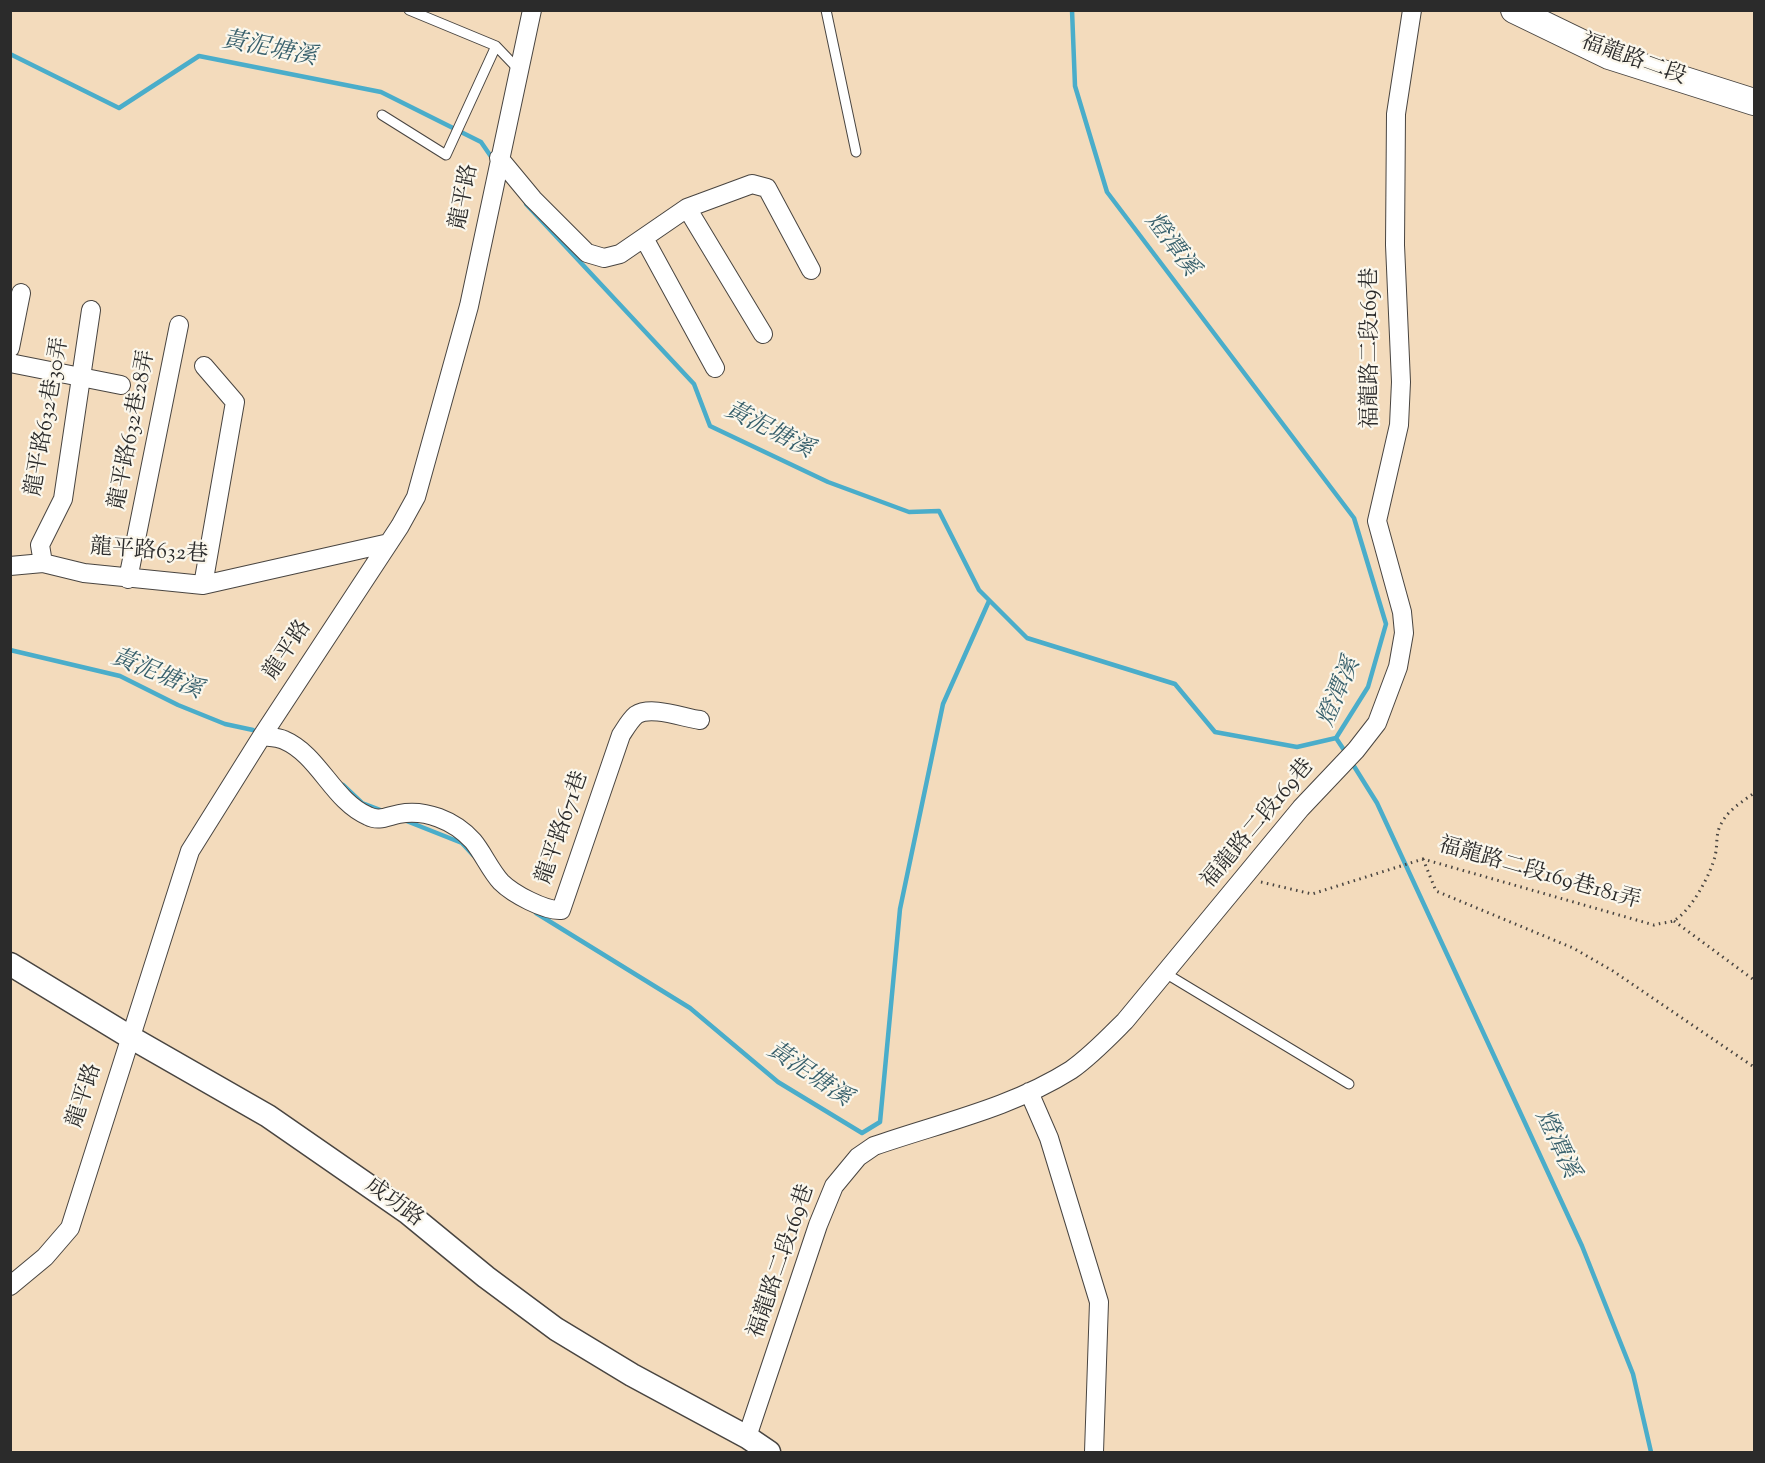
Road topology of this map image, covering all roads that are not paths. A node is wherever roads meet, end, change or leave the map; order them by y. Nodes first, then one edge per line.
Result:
1 (409, 10) edge
2 (532, 10) edge
3 (826, 10) edge
4 (1412, 10) edge
5 (1514, 10) edge
6 (496, 46) junction
7 (520, 71) junction
8 (1755, 102) edge
9 (382, 115) dead end
10 (856, 152) dead end
11 (498, 158) junction
12 (687, 208) junction
13 (644, 238) junction
14 (811, 270) dead end
15 (21, 292) dead end
16 (92, 310) dead end
17 (179, 326) dead end
18 (763, 334) dead end
19 (10, 348) edge
20 (10, 363) edge
21 (204, 366) dead end
22 (715, 368) dead end
23 (81, 376) junction
24 (121, 385) dead end
25 (389, 543) junction
26 (43, 563) junction
27 (10, 566) edge
28 (128, 579) junction
29 (203, 585) junction
30 (700, 720) dead end
31 (262, 736) junction
32 (10, 963) edge
33 (1166, 973) junction
34 (130, 1037) junction
35 (1349, 1084) dead end
36 (1029, 1092) junction
37 (10, 1286) edge
38 (747, 1437) junction
39 (769, 1452) edge
40 (1094, 1452) edge

1 - 6 lane
2 - 7 street, 龍平路
3 - 10 lane
4 - 33 street, 福龍路二段169巷
5 - 8 main road, 福龍路二段
6 - 7 lane
6 - 9 lane
7 - 11 street, 龍平路
11 - 13 street
11 - 25 street, 龍平路
12 - 13 street
12 - 14 street
12 - 18 street
13 - 22 street
15 - 19 street
16 - 23 street, 龍平路632巷30弄
17 - 28 street, 龍平路632巷28弄
20 - 23 street
21 - 29 street
23 - 24 street
23 - 26 street, 龍平路632巷30弄
25 - 29 street, 龍平路632巷
25 - 31 street, 龍平路
26 - 27 street, 龍平路632巷
26 - 28 street, 龍平路632巷
28 - 29 street, 龍平路632巷
30 - 31 street, 龍平路671巷
31 - 34 street, 龍平路
32 - 34 street, 成功路
33 - 35 lane
33 - 36 street, 福龍路二段169巷
34 - 37 street, 龍平路
34 - 38 street, 成功路
36 - 38 street, 福龍路二段169巷
36 - 40 street
38 - 39 street, 成功路

